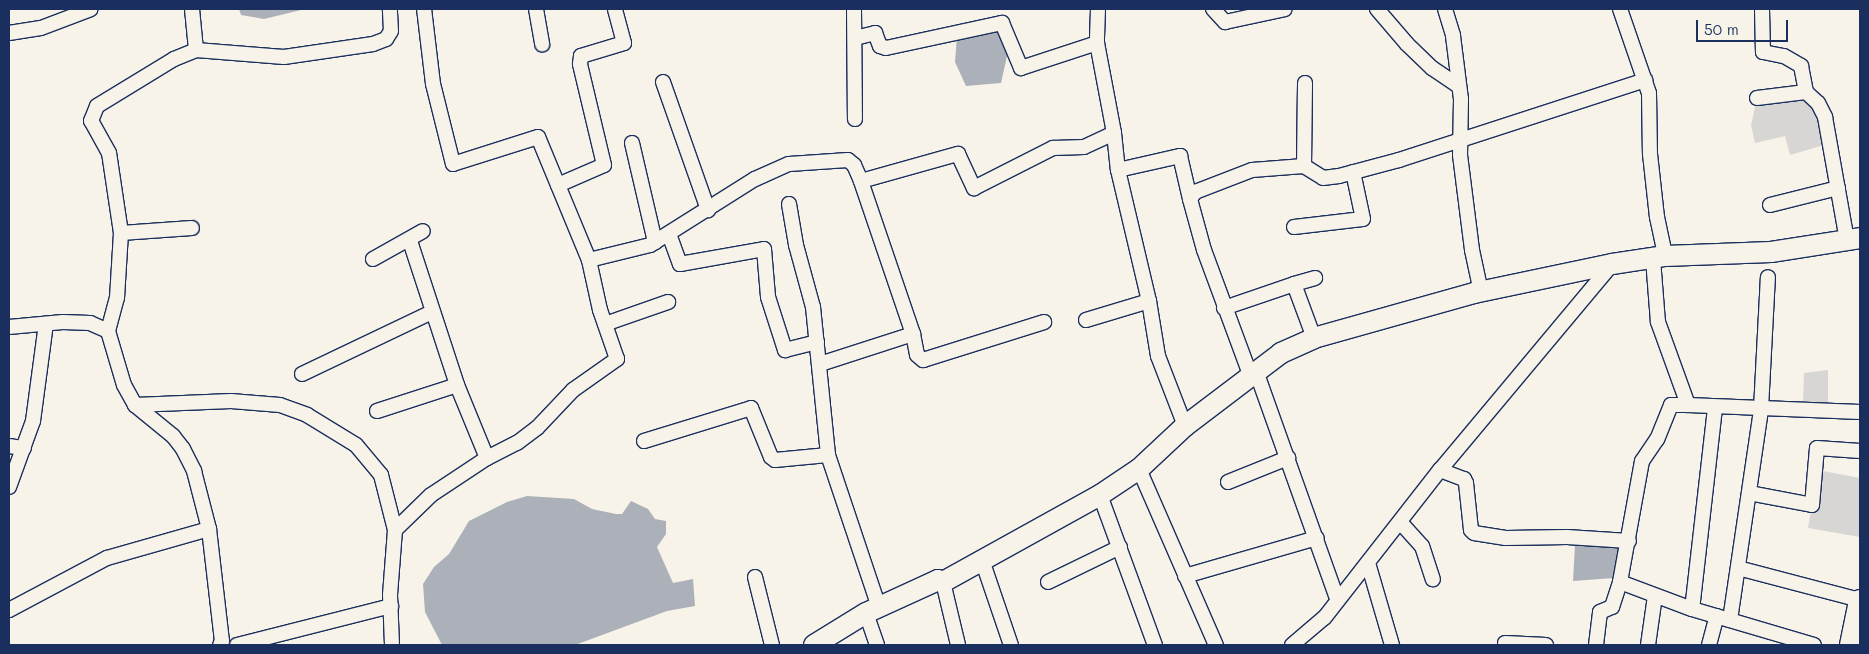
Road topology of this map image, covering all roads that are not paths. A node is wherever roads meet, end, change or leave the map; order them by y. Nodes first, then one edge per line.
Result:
1 (91, 9) edge
2 (192, 9) edge
3 (390, 9) edge
4 (424, 9) edge
5 (536, 9) edge
6 (615, 9) edge
7 (854, 9) edge
8 (1098, 9) edge
9 (1213, 9) edge
10 (1285, 9) edge
11 (1377, 9) edge
12 (1445, 9) edge
13 (1620, 9) edge
14 (1762, 9) edge
15 (9, 33) edge
16 (855, 38) junction
17 (1097, 43) junction
18 (542, 44) dead end
19 (196, 50) junction
20 (1645, 80) junction
21 (663, 82) dead end
22 (1305, 83) dead end
23 (1459, 86) junction
24 (1806, 92) junction
25 (1757, 98) dead end
26 (855, 119) dead end
27 (1114, 133) junction
28 (1460, 139) junction
29 (632, 143) dead end
30 (1304, 166) junction
31 (1118, 170) junction
32 (1353, 172) junction
33 (861, 182) junction
34 (558, 185) junction
35 (1838, 188) junction
36 (1190, 199) junction
37 (789, 204) dead end
38 (1770, 205) dead end
39 (708, 210) junction
40 (1294, 227) dead end
41 (192, 228) dead end
42 (423, 231) dead end
43 (121, 233) junction
44 (670, 234) junction
45 (1854, 240) edge
46 (410, 241) junction
47 (655, 242) junction
48 (1659, 258) junction
49 (373, 259) dead end
50 (589, 260) junction
51 (1612, 264) junction
52 (1768, 277) dead end
53 (1315, 278) dead end
54 (1294, 284) junction
55 (1481, 292) junction
56 (1149, 301) junction
57 (668, 302) dead end
58 (1224, 308) junction
59 (432, 312) junction
60 (1086, 320) dead end
61 (1044, 322) dead end
62 (46, 324) junction
63 (605, 324) junction
64 (9, 327) edge
65 (108, 331) junction
66 (913, 334) junction
67 (1314, 338) junction
68 (817, 342) junction
69 (820, 364) junction
70 (302, 374) dead end
71 (1253, 374) junction
72 (457, 385) junction
73 (135, 405) junction
74 (1688, 405) junction
75 (1715, 408) junction
76 (1761, 409) junction
77 (377, 411) dead end
78 (1860, 412) edge
79 (1184, 426) junction
80 (644, 441) dead end
81 (9, 446) edge
82 (24, 448) junction
83 (1860, 451) edge
84 (828, 456) junction
85 (487, 458) junction
86 (1288, 458) junction
87 (1138, 469) junction
88 (1440, 470) junction
89 (1228, 482) dead end
90 (9, 487) edge
91 (1749, 493) junction
92 (1100, 495) junction
93 (1401, 524) junction
94 (209, 529) junction
95 (396, 530) junction
96 (1316, 538) junction
97 (1629, 541) junction
98 (1120, 547) junction
99 (982, 560) junction
100 (1368, 563) junction
101 (1738, 568) junction
102 (1185, 576) junction
103 (755, 577) dead end
104 (1433, 579) dead end
105 (943, 582) junction
106 (1048, 582) dead end
107 (1620, 582) junction
108 (1655, 596) junction
109 (1337, 599) junction
110 (1860, 600) edge
111 (391, 606) junction
112 (1692, 609) junction
113 (9, 610) edge
114 (872, 610) junction
115 (1724, 618) junction
116 (1505, 644) dead end
117 (220, 645) edge
118 (237, 645) edge
119 (392, 645) edge
120 (772, 645) edge
121 (814, 645) edge
122 (877, 645) edge
123 (958, 645) edge
124 (1011, 645) edge
125 (1154, 645) edge
126 (1216, 645) edge
127 (1292, 645) edge
128 (1392, 645) edge
129 (1546, 645) edge
130 (1596, 645) edge
131 (1648, 645) edge
132 (1709, 645) edge
133 (1814, 645) edge
134 (1851, 645) edge

1 - 15 street
2 - 19 street
3 - 19 street
4 - 34 street
5 - 18 street
6 - 34 street
7 - 16 street
8 - 17 street
9 - 10 street
11 - 23 street
12 - 23 street
13 - 20 street
14 - 24 street
16 - 17 street
16 - 26 street
17 - 27 street
19 - 43 street
20 - 28 street
20 - 48 street
21 - 39 street
22 - 30 street
23 - 28 street
24 - 25 street
24 - 35 street
27 - 31 street
27 - 33 street
28 - 32 street
28 - 55 street
29 - 47 street
30 - 32 street
30 - 36 street
31 - 36 street
31 - 56 street
32 - 40 street
33 - 39 street
33 - 66 street
34 - 50 street
35 - 38 street
35 - 45 street
36 - 58 street
37 - 68 street
39 - 44 street
41 - 43 street
42 - 46 street
43 - 65 street
44 - 47 street
44 - 68 street
45 - 48 street
46 - 49 street
46 - 59 street
47 - 50 street
48 - 51 street
48 - 74 street
50 - 63 street
51 - 55 street
51 - 88 street
52 - 76 street
53 - 54 street
54 - 58 street
54 - 67 street
55 - 67 street
56 - 60 street
56 - 79 street
57 - 63 street
58 - 71 street
59 - 70 street
59 - 72 street
61 - 66 street
62 - 64 street
62 - 65 street
62 - 82 street
63 - 85 street
65 - 73 street
66 - 69 street
67 - 71 street
68 - 69 street
69 - 84 street
71 - 79 street
71 - 86 street
72 - 77 street
72 - 85 street
73 - 94 street
73 - 95 street
74 - 75 street
74 - 97 street
75 - 76 street
75 - 112 street
76 - 78 street
76 - 91 street
79 - 87 street
80 - 84 street
81 - 82 street
82 - 90 street
83 - 91 street
84 - 114 street
85 - 95 street
86 - 89 street
86 - 96 street
87 - 92 street
87 - 102 street
88 - 93 street
88 - 97 street
91 - 101 street
92 - 98 street
92 - 99 street
93 - 100 street
93 - 104 street
94 - 113 street
94 - 117 street
95 - 111 street
96 - 102 street
96 - 109 street
97 - 107 street
98 - 106 street
98 - 125 street
99 - 105 street
99 - 124 street
100 - 109 street
100 - 128 street
101 - 110 street
101 - 115 street
102 - 126 street
103 - 120 street
105 - 114 street
105 - 123 street
107 - 108 street
107 - 130 street
108 - 112 street
108 - 131 street
109 - 127 street
110 - 134 main road
111 - 118 street
111 - 119 street
112 - 115 street
114 - 121 street
114 - 122 street
115 - 132 street
115 - 133 street
116 - 129 street

